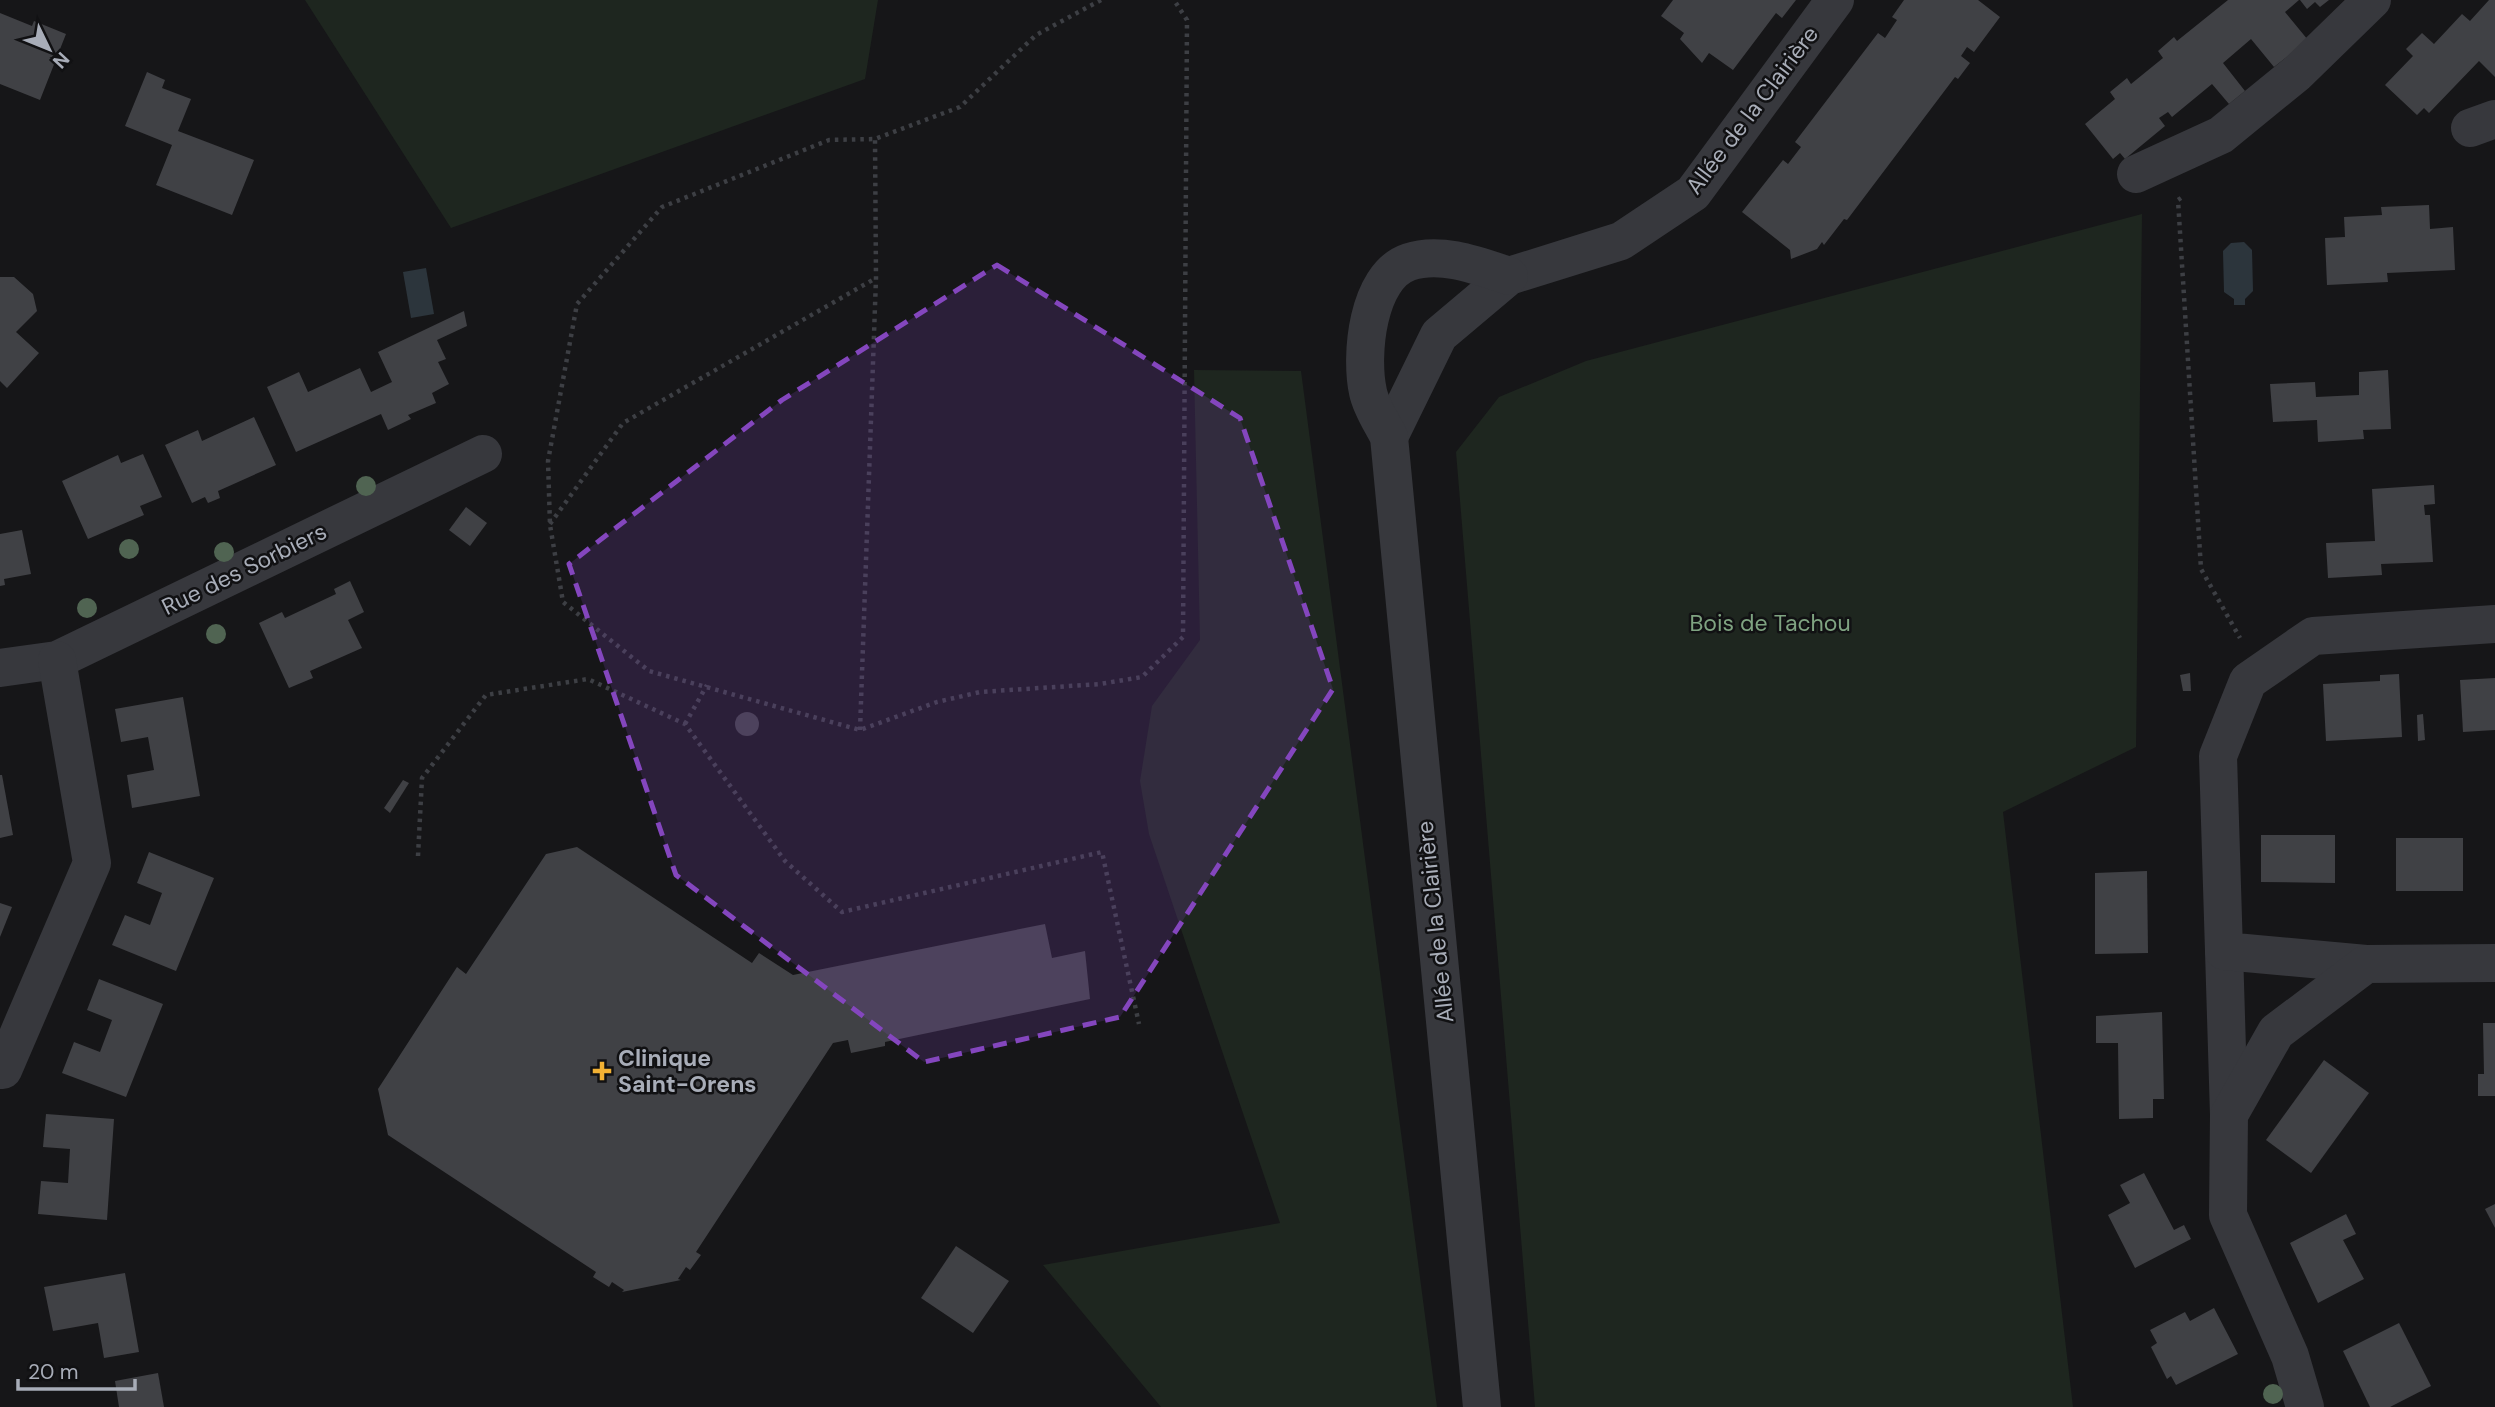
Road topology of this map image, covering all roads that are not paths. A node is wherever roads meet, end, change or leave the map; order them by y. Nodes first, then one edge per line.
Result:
1 (1835, 0) edge
2 (2372, 0) edge
3 (2136, 174) dead end
4 (1509, 276) junction
5 (1389, 437) junction
6 (483, 454) dead end
7 (2495, 624) edge
8 (57, 660) junction
9 (0, 668) edge
10 (2224, 951) junction
11 (2495, 963) edge
12 (2366, 964) junction
13 (1, 1073) edge
14 (2229, 1115) junction
15 (1482, 1407) edge
16 (2305, 1407) edge

1 - 4 street, Allée de la Clairière
2 - 3 street
4 - 5 street, Allée de la Clairière
4 - 5 street, Allée de la Clairière
5 - 15 street, Allée de la Clairière
6 - 8 street, Rue des Sorbiers
7 - 10 street
8 - 9 street, Rue des Sorbiers
8 - 13 street
10 - 12 street
10 - 14 street
11 - 12 street
12 - 14 street
14 - 16 street

